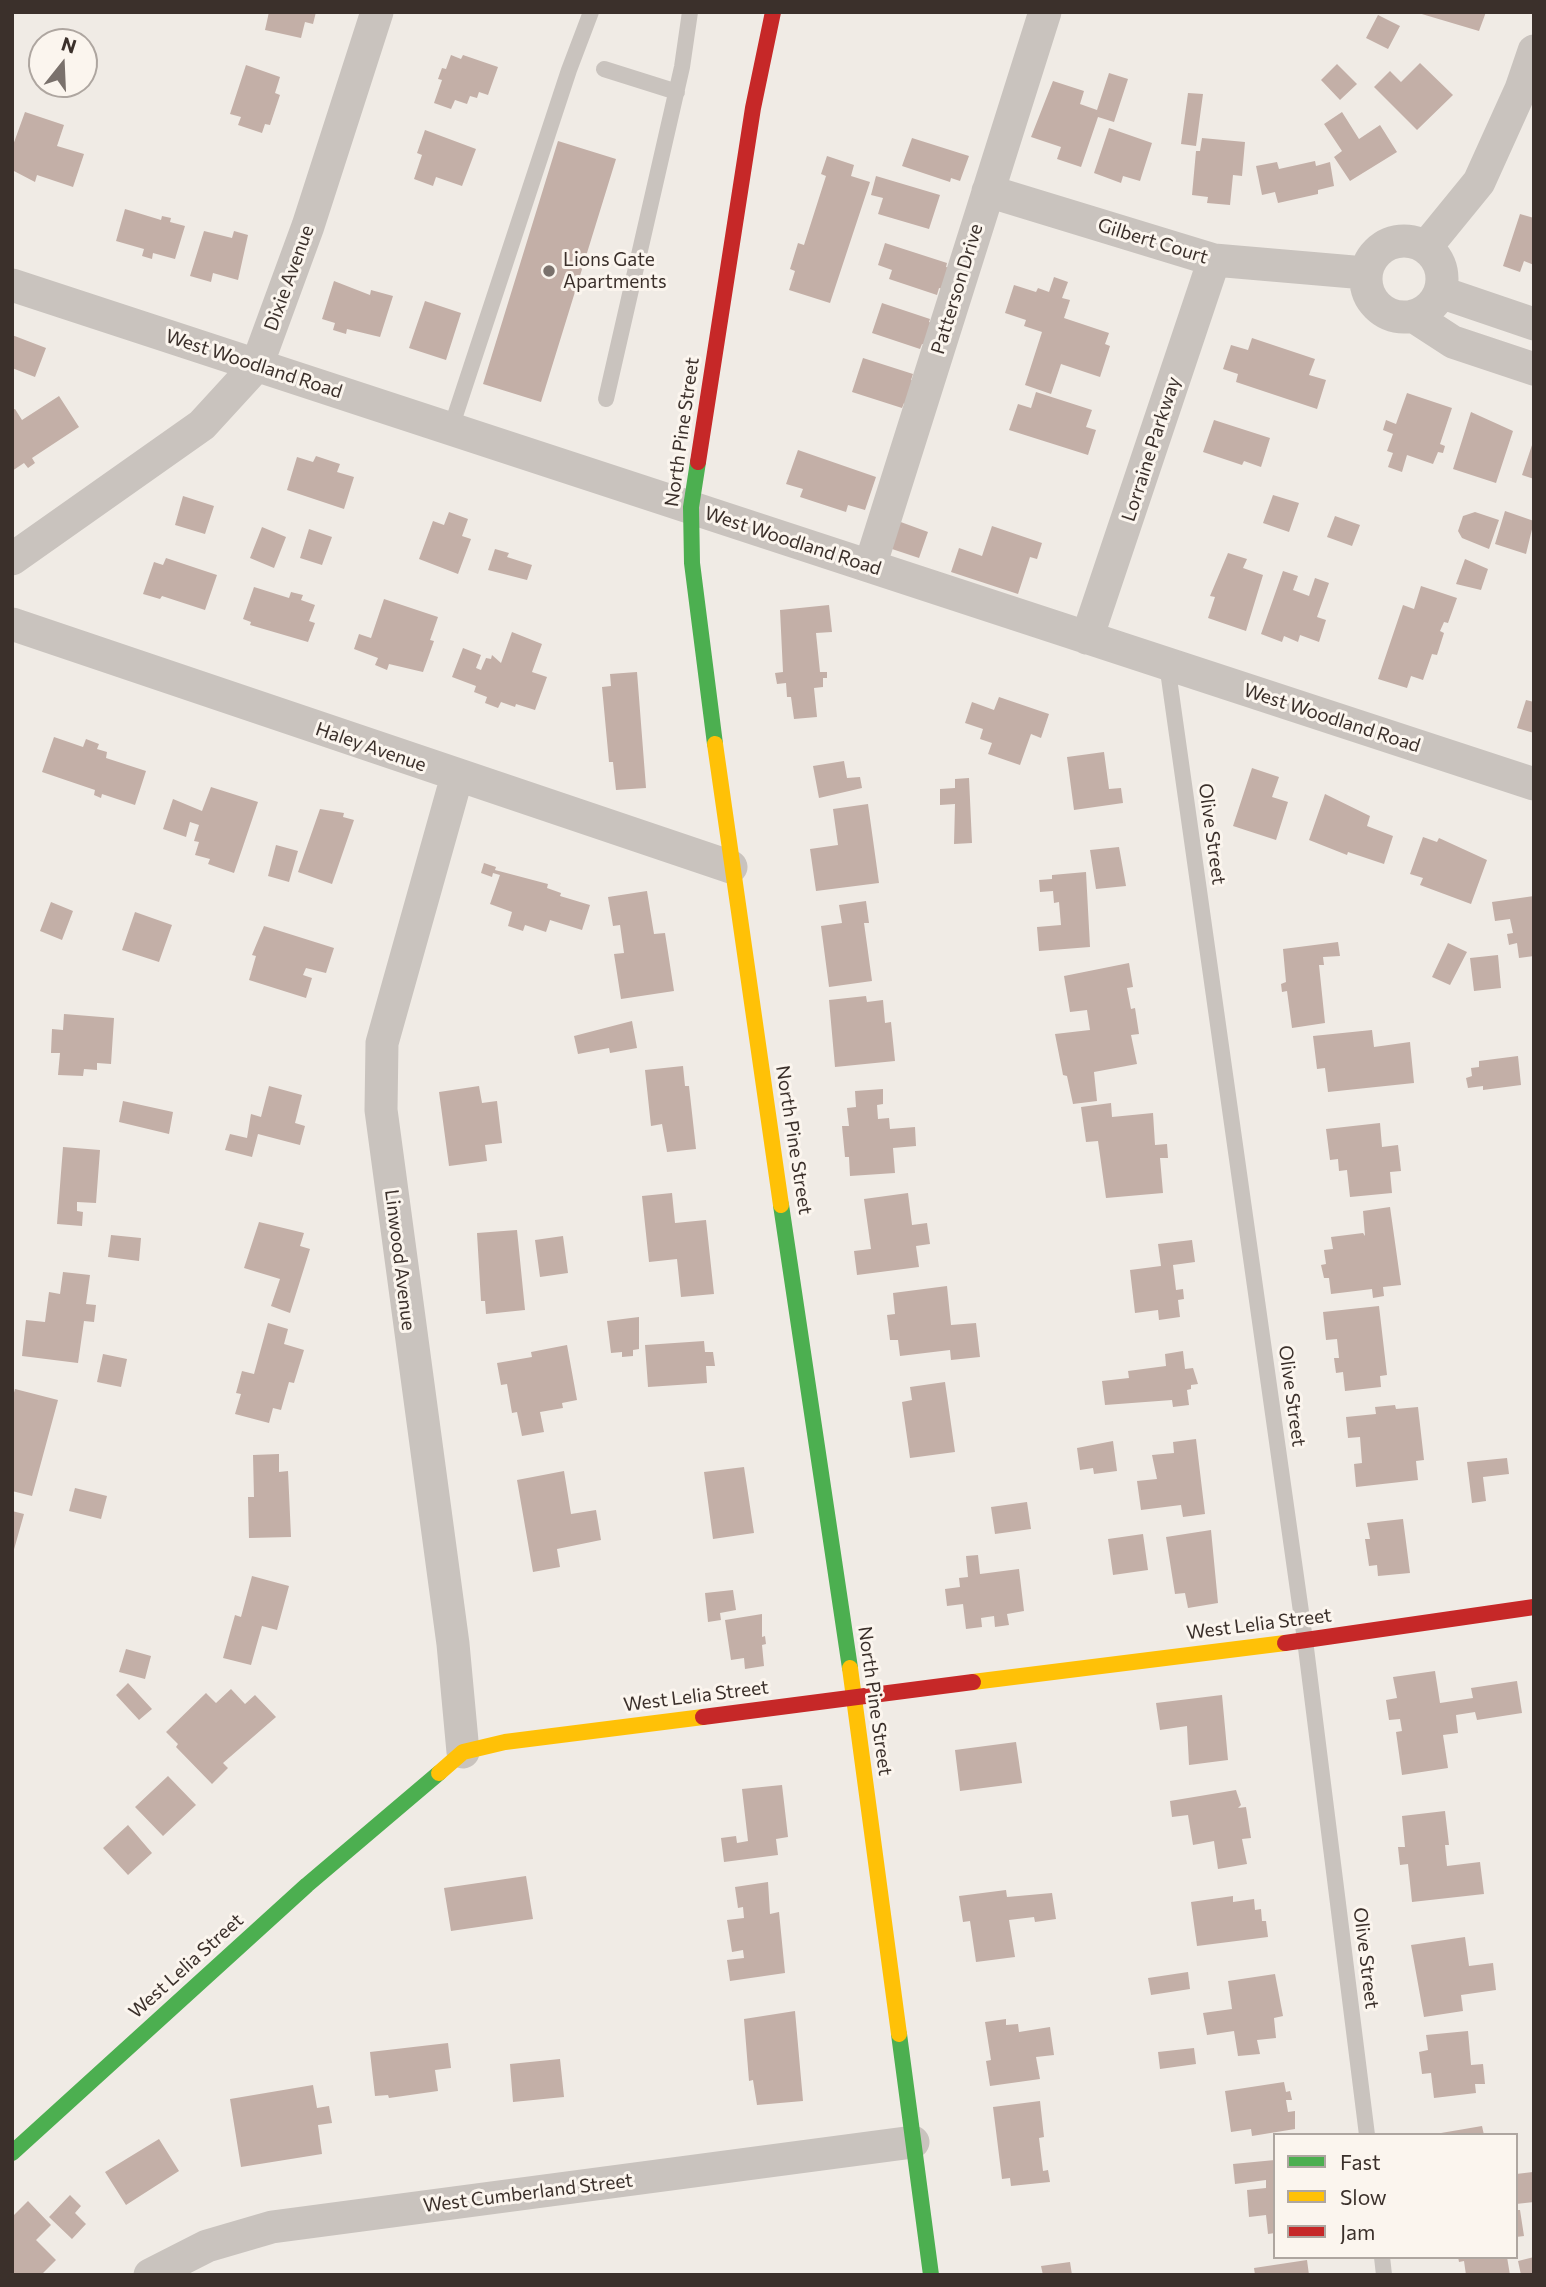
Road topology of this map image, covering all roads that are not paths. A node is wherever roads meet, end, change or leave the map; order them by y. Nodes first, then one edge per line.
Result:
1 (377, 12) edge
2 (591, 12) edge
3 (690, 12) edge
4 (773, 12) edge
5 (1045, 12) edge
6 (1534, 51) edge
7 (604, 69) dead end
8 (677, 92) junction
9 (988, 191) junction
10 (1426, 247) junction
11 (1214, 260) junction
12 (1365, 273) junction
13 (12, 285) edge
14 (1440, 292) junction
15 (1413, 316) junction
16 (1534, 324) edge
17 (257, 365) junction
18 (1534, 369) edge
19 (606, 399) dead end
20 (452, 428) junction
21 (691, 507) junction
22 (12, 559) edge
23 (870, 566) junction
24 (12, 624) edge
25 (1087, 638) junction
26 (1167, 664) junction
27 (457, 776) junction
28 (1534, 784) edge
29 (731, 867) junction
30 (1534, 1607) edge
31 (1305, 1640) junction
32 (854, 1696) junction
33 (463, 1752) junction
34 (1367, 2133) edge
35 (914, 2142) junction
36 (12, 2153) edge
37 (150, 2275) edge
38 (931, 2275) edge

1 - 17 street, Dixie Avenue
2 - 20 lane
3 - 8 lane
4 - 21 main road, North Pine Street
5 - 9 street, Patterson Drive
6 - 10 street
7 - 8 lane
8 - 19 lane
9 - 11 street, Gilbert Court
9 - 23 street, Patterson Drive
10 - 12 street
10 - 14 street
11 - 12 street, Gilbert Court
11 - 25 street, Lorraine Parkway
12 - 15 street
13 - 17 street, West Woodland Road
14 - 15 street
14 - 16 street
15 - 18 street
17 - 20 street, West Woodland Road
17 - 22 street, Dixie Avenue
20 - 21 street, West Woodland Road
21 - 23 street, West Woodland Road
21 - 29 main road, North Pine Street
23 - 25 street, West Woodland Road
24 - 27 street, Haley Avenue
25 - 26 street, West Woodland Road
26 - 28 street, West Woodland Road
26 - 31 lane, Olive Street
27 - 29 street, Haley Avenue
27 - 33 street, Linwood Avenue
29 - 32 main road, North Pine Street
30 - 31 main road, West Lelia Street
31 - 32 main road, West Lelia Street
31 - 34 lane, Olive Street
32 - 33 main road, West Lelia Street
32 - 35 main road, North Pine Street
33 - 36 main road, West Lelia Street
35 - 37 street, West Cumberland Street
35 - 38 main road, North Pine Street

